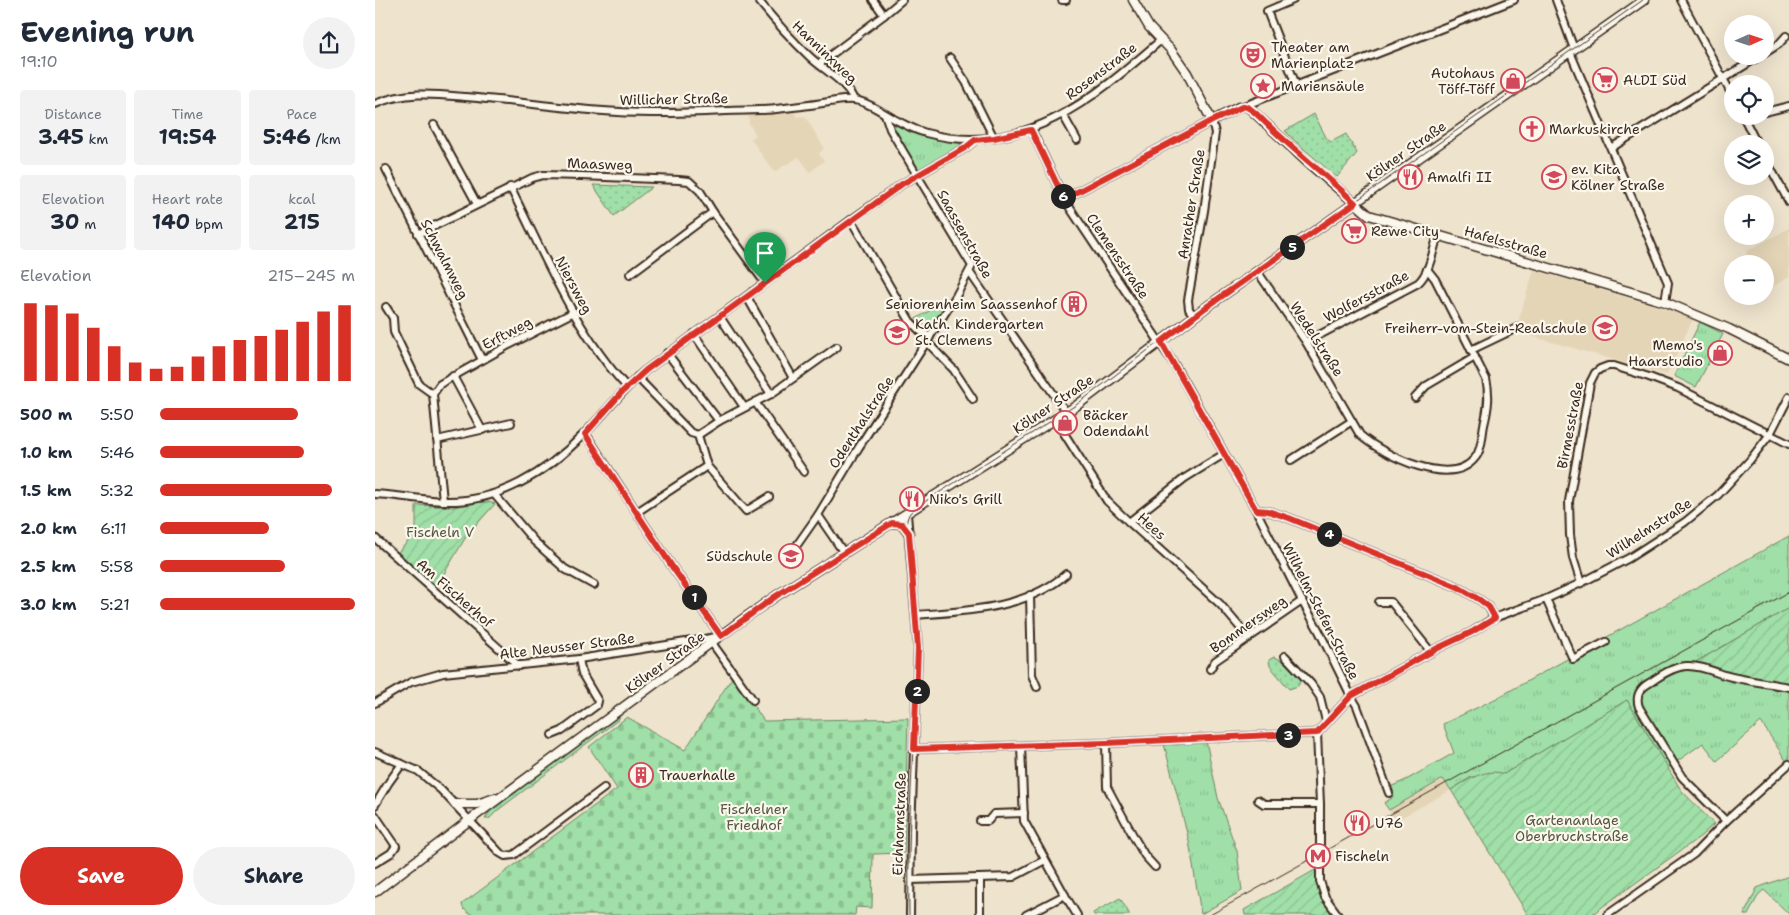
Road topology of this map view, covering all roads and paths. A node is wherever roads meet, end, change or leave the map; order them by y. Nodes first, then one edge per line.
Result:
1 (758, 0) edge
2 (873, 0) edge
3 (902, 0) edge
4 (1062, 0) edge
5 (1066, 0) edge
6 (1133, 0) edge
7 (1293, 0) edge
8 (1514, 0) edge
9 (1556, 0) edge
10 (1644, 0) edge
11 (1681, 0) edge
12 (884, 15) junction
13 (1786, 36) dead end
14 (1161, 40) junction
15 (1774, 47) edge
16 (1572, 50) junction
17 (950, 58) dead end
18 (819, 64) junction
19 (1746, 65) edge
20 (1723, 80) junction
21 (1296, 85) junction
22 (853, 100) junction
23 (375, 104) edge
24 (1244, 106) junction
25 (1789, 106) edge
26 (1774, 110) edge
27 (885, 114) junction
28 (1063, 115) junction
29 (1212, 121) junction
30 (434, 124) dead end
31 (1031, 130) junction
32 (994, 138) junction
33 (966, 140) joint
34 (975, 140) junction
35 (1077, 140) dead end
36 (1611, 148) junction
37 (386, 169) dead end
38 (1774, 174) edge
39 (917, 175) junction
40 (510, 187) junction
41 (1064, 199) junction
42 (1789, 202) edge
43 (1355, 203) junction
44 (477, 204) junction
45 (713, 212) junction
46 (851, 220) junction
47 (418, 234) junction
48 (1438, 235) junction
49 (1427, 269) junction
50 (1257, 272) junction
51 (970, 273) junction
52 (630, 274) dead end
53 (765, 283) junction
54 (747, 297) junction
55 (1665, 302) junction
56 (386, 307) dead end
57 (574, 312) junction
58 (720, 316) junction
59 (1194, 316) junction
60 (1519, 327) dead end
61 (694, 334) junction
62 (928, 340) junction
63 (1161, 342) junction
64 (1306, 342) junction
65 (837, 347) dead end
66 (667, 353) junction
67 (1473, 354) junction
68 (1789, 359) edge
69 (482, 360) junction
70 (453, 376) junction
71 (637, 377) junction
72 (793, 378) junction
73 (627, 387) junction
74 (433, 394) junction
75 (771, 394) junction
76 (1789, 397) edge
77 (1415, 398) dead end
78 (973, 399) dead end
79 (755, 402) junction
80 (744, 407) junction
81 (1066, 412) junction
82 (1055, 419) junction
83 (719, 421) junction
84 (1352, 421) junction
85 (511, 423) dead end
86 (482, 430) junction
87 (585, 434) junction
88 (1770, 434) junction
89 (698, 435) junction
90 (437, 440) junction
91 (1789, 444) edge
92 (1224, 454) junction
93 (1291, 460) dead end
94 (707, 466) junction
95 (804, 472) dead end
96 (375, 494) edge
97 (494, 494) junction
98 (769, 497) dead end
99 (443, 501) junction
100 (1256, 510) junction
101 (637, 512) junction
102 (907, 514) junction
103 (818, 515) junction
104 (1129, 522) junction
105 (892, 523) junction
106 (909, 533) junction
107 (375, 538) edge
108 (797, 545) dead end
109 (844, 553) junction
110 (1066, 574) dead end
111 (1581, 583) junction
112 (594, 585) dead end
113 (1029, 595) junction
114 (1546, 599) junction
115 (1302, 601) junction
116 (1379, 602) dead end
117 (916, 615) junction
118 (1495, 618) junction
119 (721, 636) junction
120 (1249, 638) junction
121 (1606, 642) dead end
122 (712, 643) junction
123 (1431, 652) junction
124 (1285, 656) dead end
125 (579, 659) junction
126 (519, 666) junction
127 (1210, 669) dead end
128 (1037, 687) dead end
129 (1789, 687) edge
130 (1351, 696) junction
131 (753, 700) dead end
132 (375, 703) edge
133 (1326, 721) junction
134 (1317, 733) junction
135 (552, 735) dead end
136 (1106, 743) junction
137 (1021, 746) junction
138 (914, 749) junction
139 (375, 752) edge
140 (402, 764) junction
141 (1789, 764) edge
142 (604, 788) dead end
143 (1389, 793) dead end
144 (504, 795) junction
145 (1258, 800) dead end
146 (455, 804) junction
147 (1320, 804) junction
148 (375, 805) edge
149 (1024, 813) junction
150 (375, 815) edge
151 (470, 820) junction
152 (980, 821) dead end
153 (1726, 821) junction
154 (1045, 860) junction
155 (375, 863) edge
156 (1155, 867) dead end
157 (980, 878) junction
158 (910, 880) junction
159 (375, 892) edge
160 (1065, 895) junction
161 (910, 915) edge
162 (981, 915) edge
163 (1026, 915) edge
164 (1077, 915) edge
165 (1338, 915) edge
166 (1607, 915) edge

1 - 18 street, Hanninxweg
2 - 12 street
3 - 12 street
4 - 5 street
6 - 14 main road, Anrather Straße
7 - 21 street
8 - 21 street
9 - 16 street
10 - 16 main road, Kölner Straße
11 - 20 street
12 - 18 street
13 - 15 street
14 - 28 street, Rosenstraße
14 - 29 main road, Anrather Straße
16 - 36 street
16 - 43 main road, Kölner Straße
17 - 32 street
18 - 22 street, Hanninxweg
19 - 20 street
20 - 36 street
21 - 24 street
22 - 23 street, Willicher Straße
22 - 27 street, Willicher Straße
24 - 29 main road
24 - 43 main road, Hafelsstraße
25 - 26 street
27 - 33 street, Willicher Straße
27 - 39 street, Saassenstraße
28 - 31 street, Rosenstraße
28 - 35 street
29 - 41 street
29 - 59 street, Anrather Straße
30 - 44 street
31 - 32 street, Rosenstraße
31 - 41 street, Clemensstraße
32 - 34 street, Rosenstraße
33 - 34 street, Rosenstraße
34 - 39 street
36 - 55 street
37 - 47 street, Schwalmweg
38 - 42 street
39 - 46 street
39 - 51 street, Saassenstraße
40 - 44 street, Maasweg
40 - 45 street, Maasweg
40 - 57 street, Niersweg
41 - 63 street, Clemensstraße
43 - 48 main road, Hafelsstraße
43 - 50 main road, Kölner Straße
44 - 47 street, Maasweg
45 - 52 street
45 - 53 street, Maasweg
46 - 53 street
46 - 62 street
47 - 69 street, Schwalmweg
48 - 49 street, Wolfersstraße
48 - 55 main road, Hafelsstraße
49 - 64 street, Wolfersstraße
49 - 67 street, Wedelstraße
50 - 59 main road, Kölner Straße
50 - 64 street, Wedelstraße
51 - 62 street, Odenthalstraße
51 - 81 street, Saassenstraße
53 - 54 street
54 - 58 street
54 - 72 street
55 - 68 main road, Hafelsstraße
56 - 74 street
57 - 69 street, Erftweg
57 - 73 street, Niersweg
58 - 61 street
58 - 75 street
59 - 63 main road, Kölner Straße
60 - 67 street
61 - 66 street
61 - 80 street
62 - 78 street
62 - 103 street, Odenthalstraße
63 - 81 main road, Kölner Straße
63 - 92 street, Wilhelm-Stefen-Straße
64 - 84 street, Wedelstraße
65 - 72 street
66 - 71 street
66 - 83 street
67 - 77 street
67 - 84 street, Wedelstraße
69 - 70 street, Erftweg
70 - 74 street, Erftweg
70 - 86 street
71 - 73 street
71 - 89 street
72 - 75 street
73 - 87 street
74 - 90 street
75 - 79 street
76 - 88 street, Wilhelmstraße
79 - 80 street
79 - 95 street
80 - 83 street
81 - 82 main road, Kölner Straße
82 - 102 main road, Kölner Straße
82 - 104 street, Hees
83 - 89 street
84 - 93 street
85 - 86 street
86 - 90 street
87 - 97 street
87 - 101 street
88 - 91 street
88 - 111 street, Wilhelmstraße
88 - 111 street, Birmesstraße
89 - 94 street
90 - 99 street
92 - 100 street, Wilhelm-Stefen-Straße
92 - 104 street
94 - 98 street
94 - 101 street
96 - 99 street
97 - 99 street
97 - 112 street
100 - 115 street, Wilhelm-Stefen-Straße
100 - 118 street
101 - 119 street
102 - 105 main road, Kölner Straße
102 - 106 street, Eichhornstraße
103 - 108 street, Odenthalstraße
103 - 109 street
104 - 120 street, Hees
105 - 106 main road
105 - 109 main road, Kölner Straße
106 - 117 street, Eichhornstraße
107 - 126 street, Am Fischerhof
109 - 119 main road, Kölner Straße
110 - 113 street
111 - 114 street, Wilhelmstraße
113 - 117 street
113 - 128 street
114 - 118 street, Wilhelmstraße
114 - 121 street
115 - 120 street, Bommersweg
115 - 130 street, Wilhelm-Stefen-Straße
116 - 123 street
117 - 138 street, Eichhornstraße
118 - 123 street, Wilhelmstraße
119 - 122 main road, Kölner Straße
119 - 125 street, Alte Neusser Straße
120 - 127 street, Bommersweg
122 - 131 street
122 - 144 main road, Kölner Straße
123 - 130 street, Wilhelmstraße
124 - 133 street
125 - 126 street, Alte Neusser Straße
125 - 135 street
126 - 132 street, Alte Neusser Straße
129 - 153 street
130 - 133 street, Wilhelmstraße
130 - 143 street, Wilhelm-Stefen-Straße
133 - 134 street, Wilhelmstraße
134 - 136 street
134 - 147 street
136 - 137 street
136 - 156 street
137 - 138 street
137 - 149 street
138 - 158 street, Eichhornstraße
139 - 140 street
140 - 146 street
140 - 148 street
141 - 153 street
142 - 151 street
144 - 146 main road
144 - 151 main road, Kölner Straße
145 - 147 street
146 - 151 street
147 - 165 street
149 - 152 street
149 - 154 street
150 - 155 street
151 - 159 main road, Kölner Straße
153 - 166 street
154 - 157 street
154 - 160 street
157 - 158 street
157 - 162 street
158 - 161 street, Eichhornstraße
160 - 163 street
160 - 164 street

